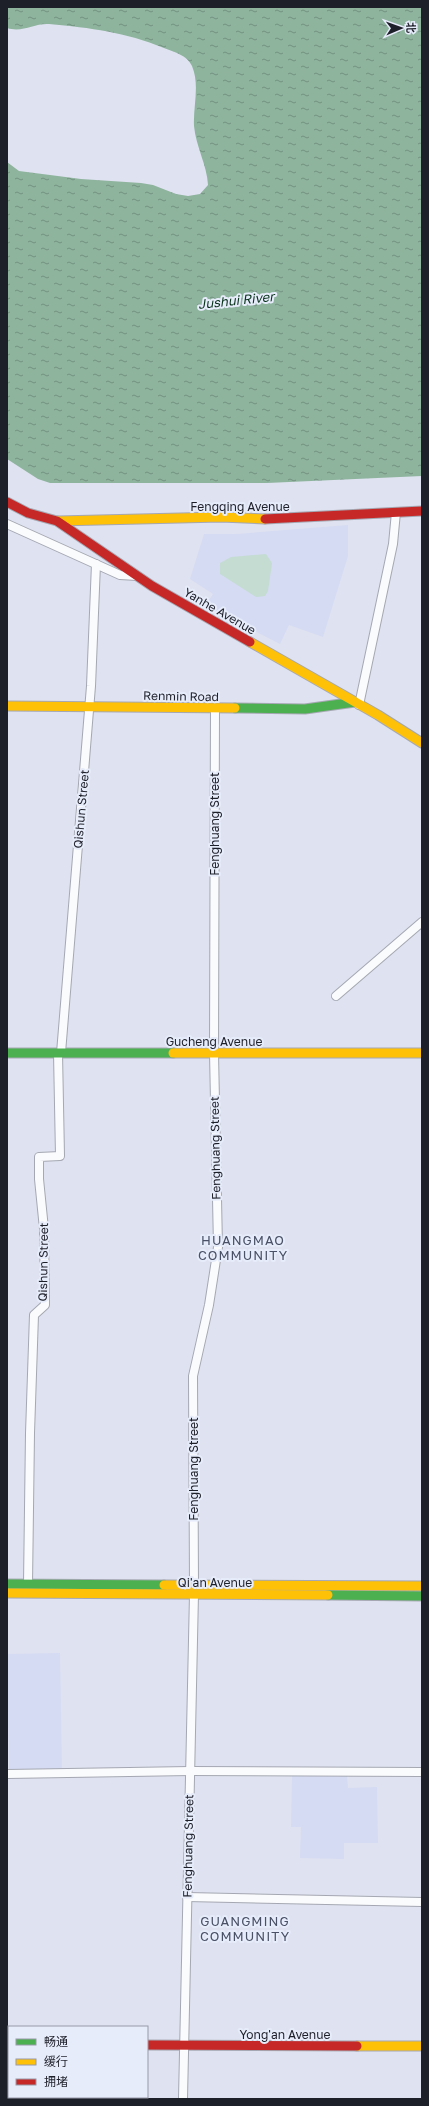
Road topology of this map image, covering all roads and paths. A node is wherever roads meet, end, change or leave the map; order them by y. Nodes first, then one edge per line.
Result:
1 (7, 502) edge
2 (422, 511) edge
3 (396, 512) junction
4 (58, 521) junction
5 (7, 524) edge
6 (96, 564) junction
7 (137, 576) junction
8 (357, 703) junction
9 (7, 706) edge
10 (90, 707) junction
11 (215, 708) junction
12 (422, 743) edge
13 (422, 922) edge
14 (336, 996) dead end
15 (7, 1053) edge
16 (60, 1053) junction
17 (214, 1053) junction
18 (422, 1053) edge
19 (7, 1584) edge
20 (28, 1584) junction
21 (422, 1586) edge
22 (194, 1589) junction
23 (7, 1593) edge
24 (422, 1596) edge
25 (190, 1770) junction
26 (422, 1772) edge
27 (7, 1774) edge
28 (187, 1897) junction
29 (422, 1902) edge
30 (148, 2045) edge
31 (183, 2045) junction
32 (422, 2046) edge
33 (183, 2099) edge

1 - 4 street, Yanhe Avenue
2 - 3 street, Fengqing Avenue
3 - 4 street, Fengqing Avenue
3 - 8 street
4 - 7 street, Yanhe Avenue
5 - 6 street
6 - 7 street
6 - 10 street, Qishun Street
7 - 8 street, Yanhe Avenue
8 - 11 street, Renmin Road
8 - 12 street, Yanhe Avenue
9 - 10 street, Renmin Road
10 - 11 street, Renmin Road
10 - 16 street, Qishun Street
11 - 17 street, Fenghuang Street
13 - 14 street
15 - 16 street, Gucheng Avenue
16 - 17 street, Gucheng Avenue
16 - 20 street, Qishun Street
17 - 18 street, Gucheng Avenue
17 - 22 street, Fenghuang Street
19 - 20 street, Qi'an Avenue
20 - 22 street, Qi'an Avenue
21 - 22 street, Qi'an Avenue
22 - 23 street, Qi'an Avenue
22 - 24 street, Qi'an Avenue
22 - 25 street, Fenghuang Street
25 - 26 street
25 - 27 street
25 - 28 street, Fenghuang Street
28 - 29 street
28 - 31 street, Fenghuang Street
30 - 31 street, Yong'an Avenue
31 - 32 street, Yong'an Avenue
31 - 33 street, Fenghuang Street

